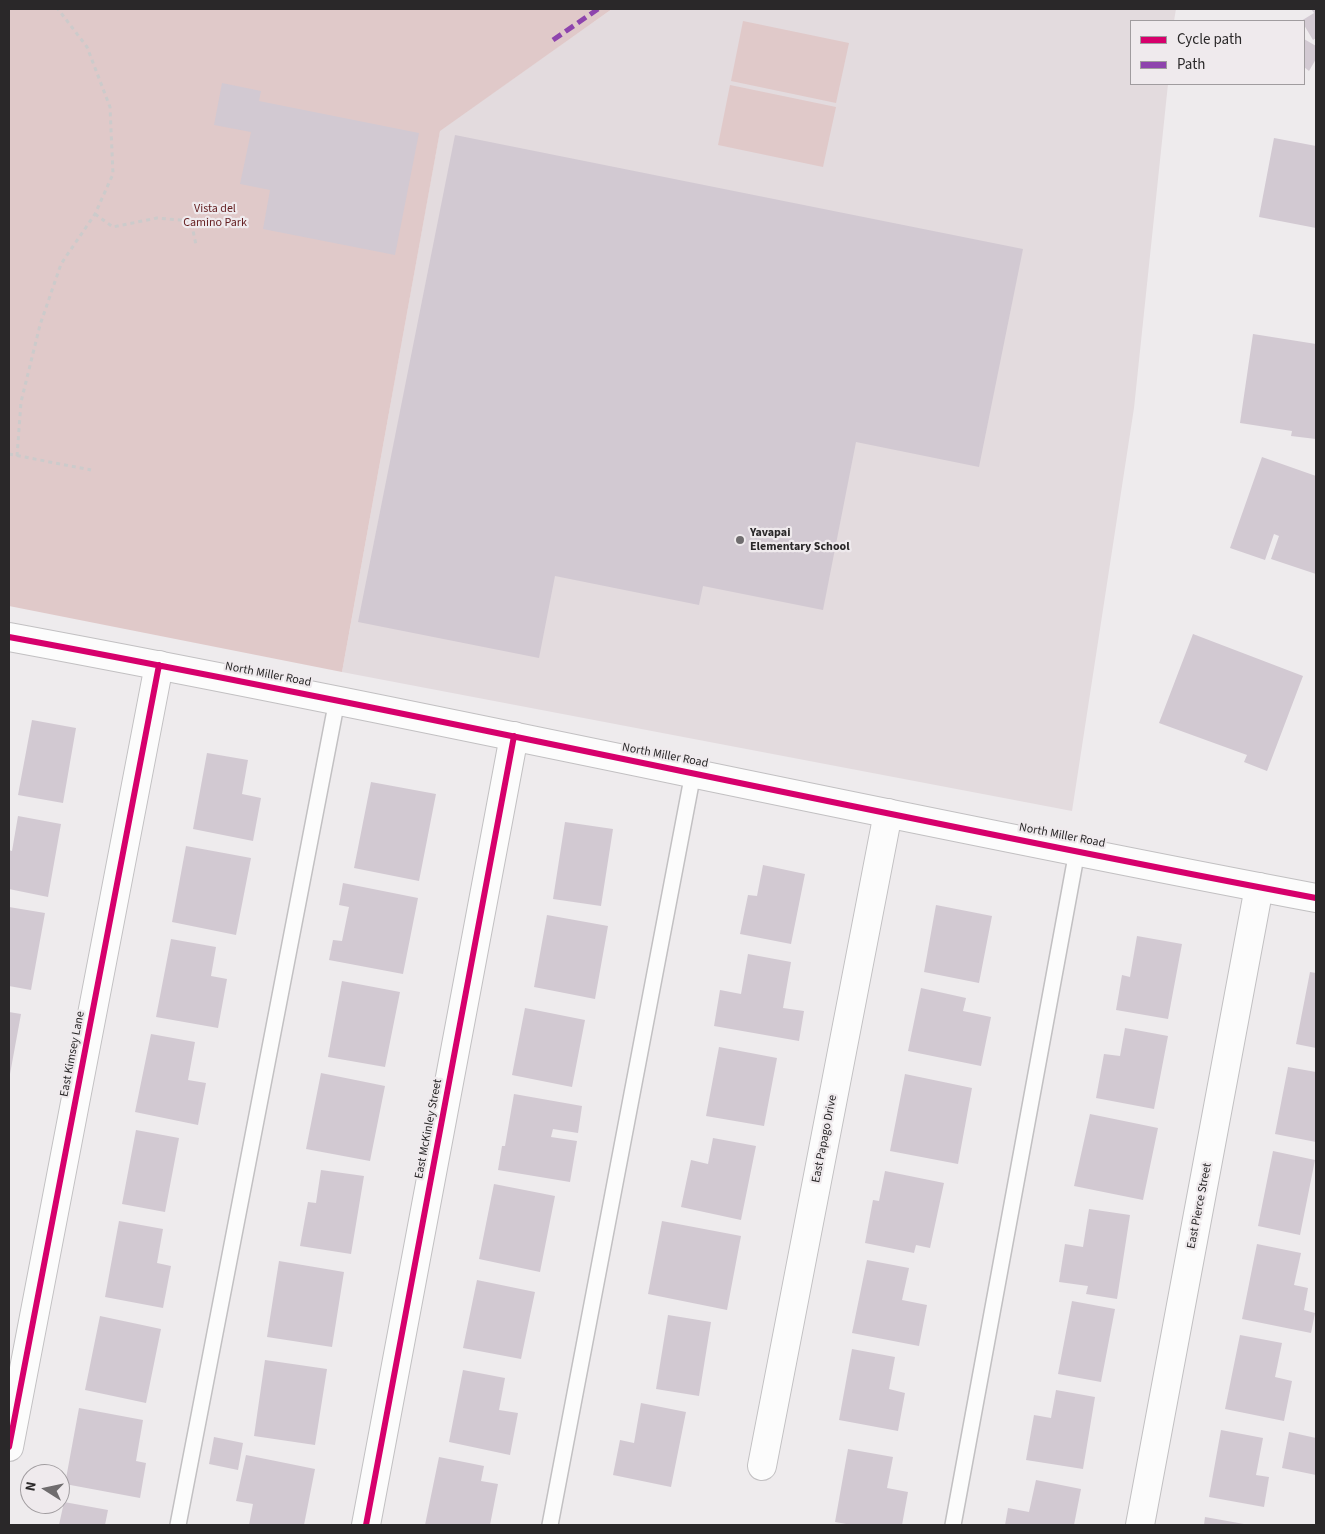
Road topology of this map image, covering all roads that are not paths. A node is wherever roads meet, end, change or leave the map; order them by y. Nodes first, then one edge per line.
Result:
1 (9, 637) edge
2 (159, 665) junction
3 (337, 700) junction
4 (514, 736) junction
5 (693, 773) junction
6 (888, 813) junction
7 (1077, 851) junction
8 (1259, 887) junction
9 (1316, 898) edge
10 (9, 1447) edge
11 (762, 1466) dead end
12 (178, 1525) edge
13 (366, 1525) edge
14 (550, 1525) edge
15 (953, 1525) edge
16 (1140, 1525) edge

1 - 2 street, North Miller Road
2 - 3 street, North Miller Road
2 - 10 street, East Kimsey Lane
3 - 4 street, North Miller Road
3 - 12 lane
4 - 5 street, North Miller Road
4 - 13 street, East McKinley Street
5 - 6 street, North Miller Road
5 - 14 lane
6 - 7 street, North Miller Road
6 - 11 street, East Papago Drive
7 - 8 street, North Miller Road
7 - 15 lane
8 - 9 street, North Miller Road
8 - 16 street, East Pierce Street

